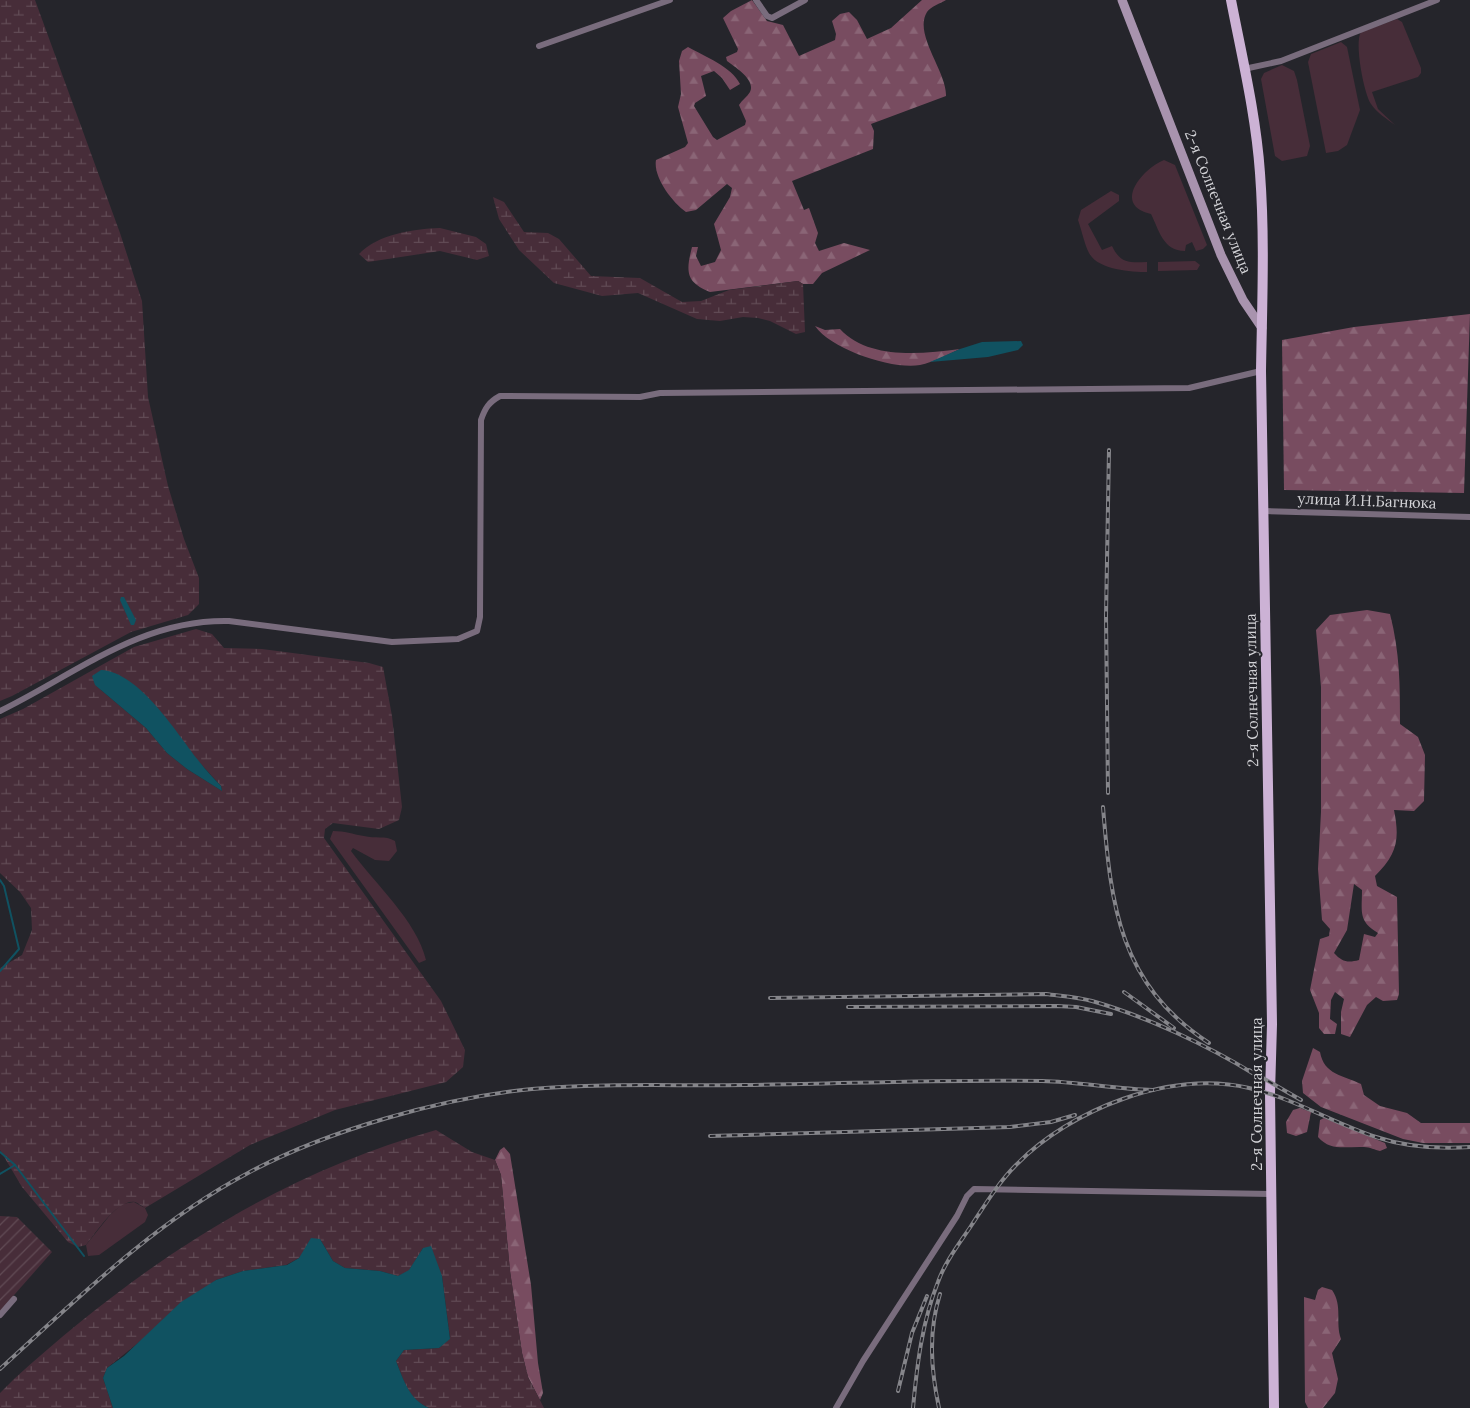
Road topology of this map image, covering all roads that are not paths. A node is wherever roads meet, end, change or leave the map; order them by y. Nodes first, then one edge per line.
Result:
1 (670, 0) edge
2 (756, 0) edge
3 (805, 0) edge
4 (1122, 0) edge
5 (1232, 0) edge
6 (1437, 0) edge
7 (539, 46) dead end
8 (1244, 69) junction
9 (1262, 328) junction
10 (1261, 371) junction
11 (1264, 511) junction
12 (1470, 517) edge
13 (0, 711) edge
14 (1271, 1194) junction
15 (14, 1299) dead end
16 (0, 1315) edge
17 (836, 1408) edge
18 (1274, 1408) edge

1 - 7 street
2 - 3 street
4 - 9 main road, 2-я Солнечная улица
5 - 8 main road
6 - 8 street
8 - 9 main road
9 - 10 main road, 2-я Солнечная улица
10 - 11 main road, 2-я Солнечная улица
10 - 13 street
11 - 12 street, улица И.Н.Багнюка
11 - 14 main road, 2-я Солнечная улица
14 - 17 street
14 - 18 main road, 2-я Солнечная улица
15 - 16 street

